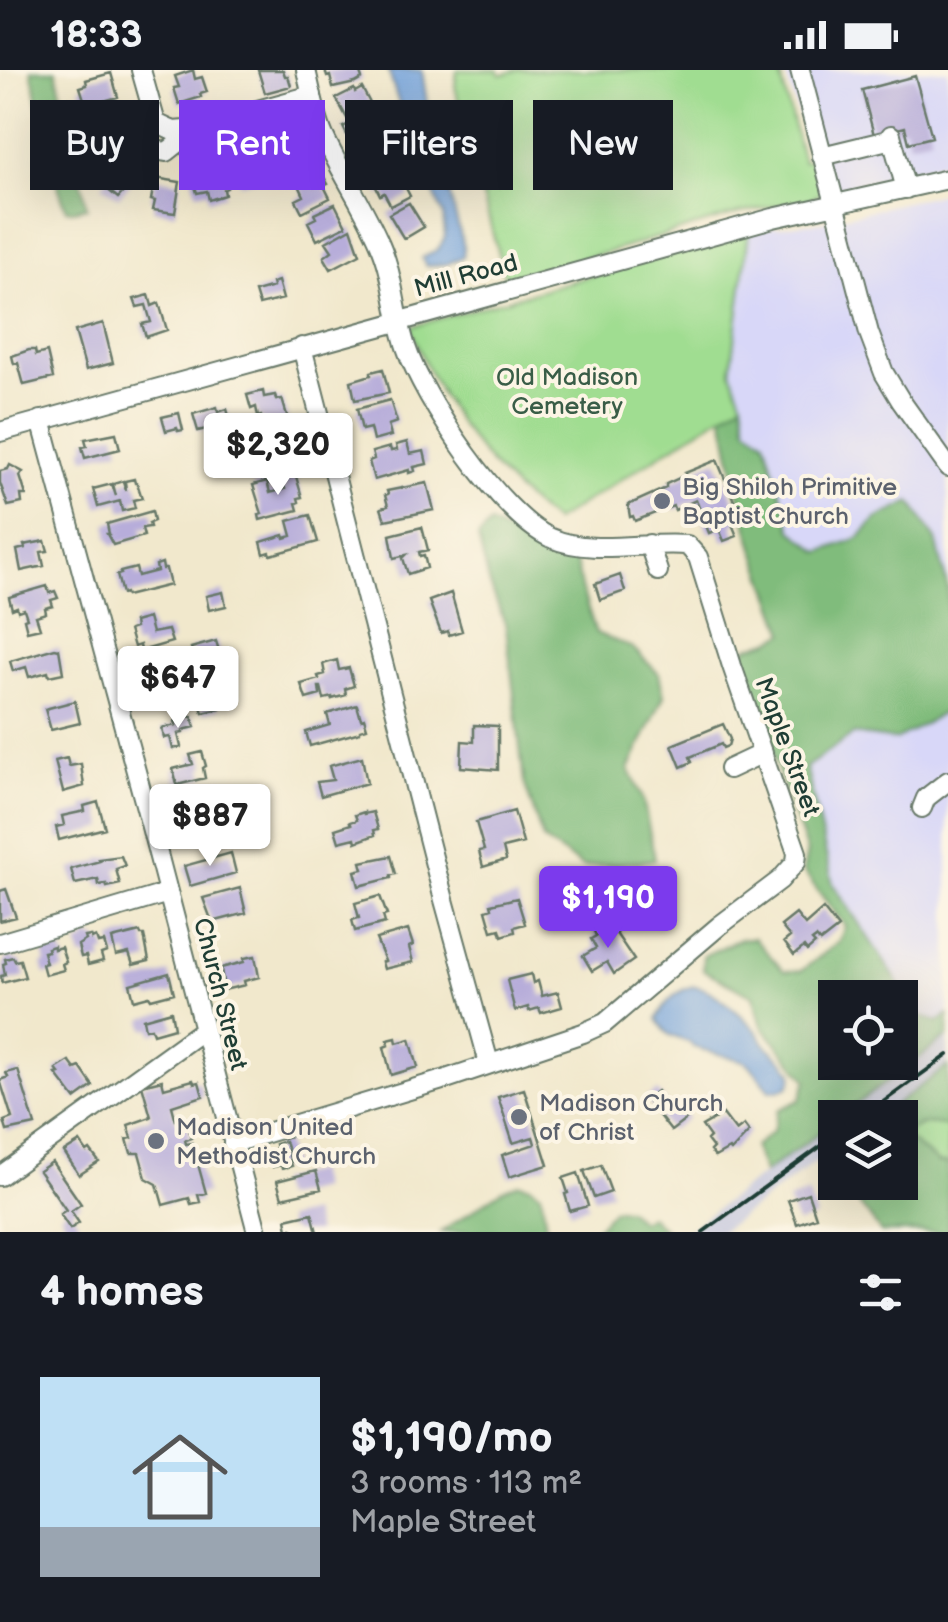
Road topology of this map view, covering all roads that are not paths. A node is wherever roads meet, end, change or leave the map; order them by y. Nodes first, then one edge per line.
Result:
1 (141, 70) edge
2 (306, 70) edge
3 (800, 70) edge
4 (312, 95) junction
5 (822, 156) junction
6 (948, 164) edge
7 (948, 178) edge
8 (914, 187) junction
9 (835, 206) junction
10 (399, 320) junction
11 (302, 347) junction
12 (41, 420) junction
13 (0, 432) edge
14 (947, 463) edge
15 (650, 544) junction
16 (658, 571) dead end
17 (763, 753) junction
18 (728, 769) dead end
19 (948, 781) edge
20 (922, 808) dead end
21 (168, 894) junction
22 (0, 943) edge
23 (204, 1030) junction
24 (489, 1063) junction
25 (233, 1143) junction
26 (0, 1176) edge
27 (256, 1232) edge

1 - 4 street
2 - 4 street, Maple Street
3 - 5 street
4 - 10 street, Maple Street
5 - 8 street
5 - 9 street
6 - 8 street
7 - 8 street, Mill Road
8 - 9 street, Mill Road
9 - 10 street, Mill Road
9 - 14 street
10 - 11 street, Mill Road
10 - 15 street, Maple Street
11 - 12 street, Mill Road
11 - 24 street
12 - 13 street, Mill Road
12 - 21 street, Church Street
15 - 16 street
15 - 17 street, Maple Street
17 - 18 street
17 - 24 street, Maple Street
19 - 20 street
21 - 22 street
21 - 23 street, Church Street
23 - 25 street, Church Street
23 - 26 street
24 - 25 street, Maple Street
25 - 27 street, Church Street

